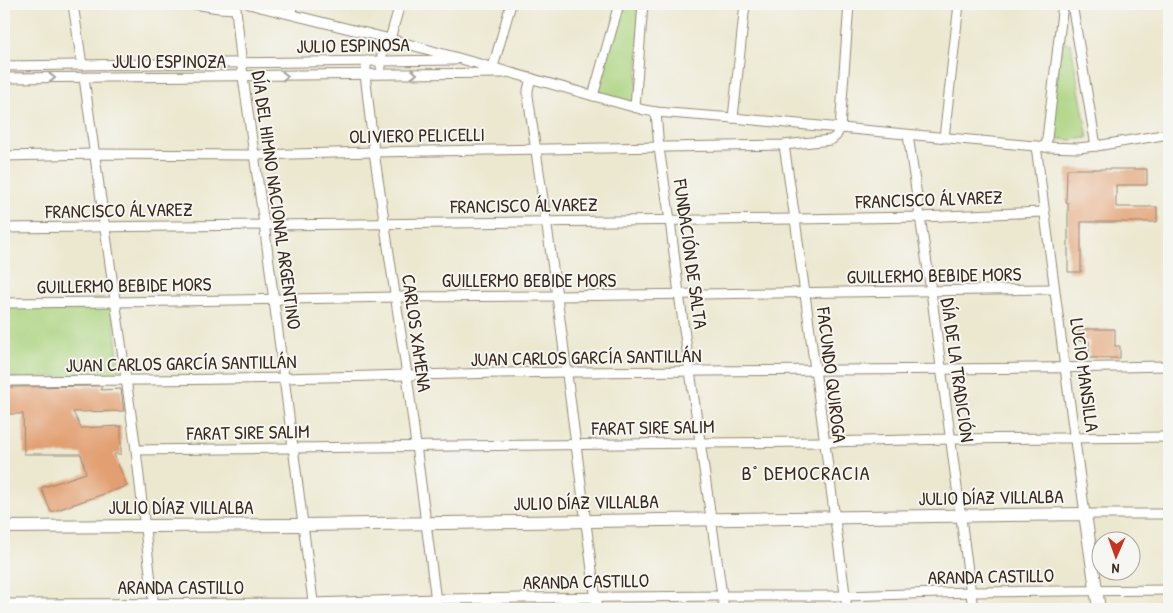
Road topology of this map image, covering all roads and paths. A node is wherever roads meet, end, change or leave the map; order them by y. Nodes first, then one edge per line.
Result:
1 (73, 4) edge
2 (194, 4) edge
3 (249, 4) edge
4 (293, 4) edge
5 (400, 4) edge
6 (511, 4) edge
7 (619, 4) edge
8 (643, 4) edge
9 (745, 4) edge
10 (850, 4) edge
11 (959, 4) edge
12 (1063, 4) edge
13 (1072, 4) edge
14 (235, 6) edge
15 (290, 14) junction
16 (390, 39) junction
17 (465, 60) junction
18 (367, 61) junction
19 (381, 61) junction
20 (242, 64) junction
21 (82, 65) junction
22 (4, 66) edge
23 (494, 67) junction
24 (515, 73) junction
25 (365, 74) junction
26 (381, 74) junction
27 (243, 77) junction
28 (4, 78) edge
29 (84, 78) junction
30 (531, 78) junction
31 (593, 96) junction
32 (635, 107) junction
33 (656, 112) junction
34 (733, 118) junction
35 (840, 128) junction
36 (1169, 134) edge
37 (908, 135) junction
38 (944, 138) junction
39 (784, 145) junction
40 (1096, 146) junction
41 (1041, 147) junction
42 (659, 148) junction
43 (535, 149) junction
44 (374, 152) junction
45 (94, 154) junction
46 (254, 155) junction
47 (4, 156) edge
48 (1044, 212) junction
49 (920, 217) junction
50 (795, 219) junction
51 (670, 220) junction
52 (546, 221) junction
53 (384, 223) junction
54 (264, 224) junction
55 (104, 226) junction
56 (4, 228) edge
57 (1054, 289) junction
58 (805, 292) junction
59 (931, 292) junction
60 (679, 294) junction
61 (557, 296) junction
62 (396, 297) junction
63 (274, 300) junction
64 (116, 302) junction
65 (4, 303) edge
66 (1169, 366) edge
67 (940, 368) junction
68 (1065, 368) junction
69 (815, 371) junction
70 (566, 372) junction
71 (691, 372) junction
72 (407, 375) junction
73 (284, 378) junction
74 (126, 380) junction
75 (4, 381) edge
76 (1169, 437) edge
77 (1074, 438) junction
78 (951, 439) junction
79 (824, 442) junction
80 (700, 443) junction
81 (575, 445) junction
82 (416, 446) junction
83 (292, 448) junction
84 (136, 450) junction
85 (1085, 514) junction
86 (1169, 514) edge
87 (960, 516) junction
88 (711, 519) junction
89 (834, 519) junction
90 (586, 520) junction
91 (426, 523) junction
92 (302, 525) junction
93 (146, 526) junction
94 (4, 527) edge
95 (1169, 590) edge
96 (1096, 591) junction
97 (971, 592) junction
98 (722, 596) junction
99 (845, 596) junction
100 (596, 598) junction
101 (436, 600) junction
102 (4, 604) edge
103 (154, 606) edge
104 (313, 606) edge
105 (437, 609) edge
106 (597, 609) edge
107 (724, 609) edge
108 (847, 609) edge
109 (973, 609) edge
110 (1099, 609) edge

1 - 21 street
2 - 14 street
3 - 15 street
4 - 15 street
5 - 16 street
6 - 23 street
7 - 31 street
8 - 32 street
9 - 34 street
10 - 35 street
11 - 38 street
12 - 41 street, LUCIO MANSILLA
13 - 40 street
14 - 20 street, DÍA DEL HIMNO NACIONAL ARGENTINO
15 - 16 street
16 - 17 street
16 - 19 street
17 - 19 street, JULIO ESPINOSA
17 - 23 street
18 - 19 street, JULIO ESPINOSA
18 - 20 street, JULIO ESPINOSA
18 - 25 street, CARLOS XAMENA
19 - 26 street
20 - 21 street, JULIO ESPINOZA
20 - 27 street, DÍA DEL HIMNO NACIONAL ARGENTINO
21 - 22 street, JULIO ESPINOZA
23 - 24 street
26 -> 24 street, JULIO ESPINOSA
24 - 30 street
25 - 26 street, JULIO ESPINOSA
27 -> 25 street, JULIO ESPINOZA
25 - 44 street, CARLOS XAMENA
27 - 29 street, JULIO ESPINOZA
27 - 46 street, DÍA DEL HIMNO NACIONAL ARGENTINO
28 -> 29 street, JULIO ESPINOZA
29 - 45 street
30 - 31 street
30 - 43 street
31 - 32 street
32 - 33 street
33 - 34 street
33 - 42 street, FUNDACIÓN DE SALTA
34 - 35 street
35 - 37 street
35 - 39 street, OLIVIERO PELICELLI
36 - 40 street
37 - 38 street
37 - 49 street, DÍA DE LA TRADICIÓN
38 - 41 street
39 - 42 street, OLIVIERO PELICELLI
39 - 50 street, FACUNDO QUIROGA
40 - 41 street
41 - 48 street, LUCIO MANSILLA
42 - 43 street, OLIVIERO PELICELLI
42 - 51 street, FUNDACIÓN DE SALTA
43 - 44 street, OLIVIERO PELICELLI
43 - 52 street
44 - 46 street, OLIVIERO PELICELLI
44 - 53 street, CARLOS XAMENA
45 - 46 street, OLIVIERO PELICELLI
45 - 47 street, OLIVIERO PELICELLI
45 - 55 street
46 - 54 street, DÍA DEL HIMNO NACIONAL ARGENTINO
48 - 49 street, FRANCISCO ÁLVAREZ
48 - 57 street, LUCIO MANSILLA
49 - 50 street, FRANCISCO ÁLVAREZ
49 - 59 street, DÍA DE LA TRADICIÓN
50 - 51 street, FRANCISCO ÁLVAREZ
50 - 58 street, FACUNDO QUIROGA
51 - 52 street, FRANCISCO ÁLVAREZ
51 - 60 street, FUNDACIÓN DE SALTA
52 - 53 street, FRANCISCO ÁLVAREZ
52 - 61 street
53 - 54 street, FRANCISCO ÁLVAREZ
53 - 62 street, CARLOS XAMENA
54 - 55 street, FRANCISCO ÁLVAREZ
54 - 63 street, DÍA DEL HIMNO NACIONAL ARGENTINO
55 - 56 street, FRANCISCO ÁLVAREZ
55 - 64 street
57 - 59 street, GUILLERMO BEBIDE MORS
57 - 68 street, LUCIO MANSILLA
58 - 59 street, GUILLERMO BEBIDE MORS
58 - 60 street, GUILLERMO BEBIDE MORS
58 - 69 street, FACUNDO QUIROGA
59 - 67 street, DÍA DE LA TRADICIÓN
60 - 61 street, GUILLERMO BEBIDE MORS
60 - 71 street, FUNDACIÓN DE SALTA
61 - 62 street, GUILLERMO BEBIDE MORS
61 - 70 street
62 - 63 street, GUILLERMO BEBIDE MORS
62 - 72 street, CARLOS XAMENA
63 - 64 street, GUILLERMO BEBIDE MORS
63 - 73 street, DÍA DEL HIMNO NACIONAL ARGENTINO
64 - 65 street, GUILLERMO BEBIDE MORS
64 - 74 street
66 - 68 street, JUAN CARLOS GARCÍA SANTILLÁN
67 - 68 street, JUAN CARLOS GARCÍA SANTILLÁN
67 - 69 street, JUAN CARLOS GARCÍA SANTILLÁN
67 - 78 street, DÍA DE LA TRADICIÓN
68 - 77 street, LUCIO MANSILLA
69 - 71 street, JUAN CARLOS GARCÍA SANTILLÁN
69 - 79 street, FACUNDO QUIROGA
70 - 71 street, JUAN CARLOS GARCÍA SANTILLÁN
70 - 72 street, JUAN CARLOS GARCÍA SANTILLÁN
70 - 81 street
71 - 80 street, FUNDACIÓN DE SALTA
72 - 73 street, JUAN CARLOS GARCÍA SANTILLÁN
72 - 82 street, CARLOS XAMENA
73 - 74 street, JUAN CARLOS GARCÍA SANTILLÁN
73 - 83 street, DÍA DEL HIMNO NACIONAL ARGENTINO
74 - 75 street, JUAN CARLOS GARCÍA SANTILLÁN
74 - 84 street
76 - 77 street, FARAT SIRE SALIM
77 - 78 street, FARAT SIRE SALIM
77 - 85 street, LUCIO MANSILLA
78 - 79 street, FARAT SIRE SALIM
78 - 87 street, DÍA DE LA TRADICIÓN
79 - 80 street, FARAT SIRE SALIM
79 - 89 street, FACUNDO QUIROGA
80 - 81 street, FARAT SIRE SALIM
80 - 88 street, FUNDACIÓN DE SALTA
81 - 82 street, FARAT SIRE SALIM
81 - 90 street
82 - 83 street, FARAT SIRE SALIM
82 - 91 street, CARLOS XAMENA
83 - 84 street, FARAT SIRE SALIM
83 - 92 street, DÍA DEL HIMNO NACIONAL ARGENTINO
84 - 93 street
85 - 86 street, JULIO DÍAZ VILLALBA
85 - 87 street, JULIO DÍAZ VILLALBA
85 - 96 street, LUCIO MANSILLA
87 - 89 street, JULIO DÍAZ VILLALBA
87 - 97 street, DÍA DE LA TRADICIÓN
88 - 89 street, JULIO DÍAZ VILLALBA
88 - 90 street, JULIO DÍAZ VILLALBA
88 - 98 street, FUNDACIÓN DE SALTA
89 - 99 street, FACUNDO QUIROGA
90 - 91 street, JULIO DÍAZ VILLALBA
90 - 100 street
91 - 92 street, JULIO DÍAZ VILLALBA
91 - 101 street, CARLOS XAMENA
92 - 93 street, JULIO DÍAZ VILLALBA
92 - 104 street, DÍA DEL HIMNO NACIONAL ARGENTINO
93 - 94 street, JULIO DÍAZ VILLALBA
93 - 103 street
95 - 96 street, ARANDA CASTILLO
96 - 97 street, ARANDA CASTILLO
96 - 110 street, LUCIO MANSILLA
97 - 99 street, ARANDA CASTILLO
97 - 109 street, DÍA DE LA TRADICIÓN
98 - 99 street, ARANDA CASTILLO
98 - 100 street, ARANDA CASTILLO
98 - 107 street, FUNDACIÓN DE SALTA
99 - 108 street, FACUNDO QUIROGA
100 - 101 street, ARANDA CASTILLO
100 - 106 street
101 - 104 street, ARANDA CASTILLO
101 - 105 street, CARLOS XAMENA
102 - 103 street, ARANDA CASTILLO
103 - 104 street, ARANDA CASTILLO

